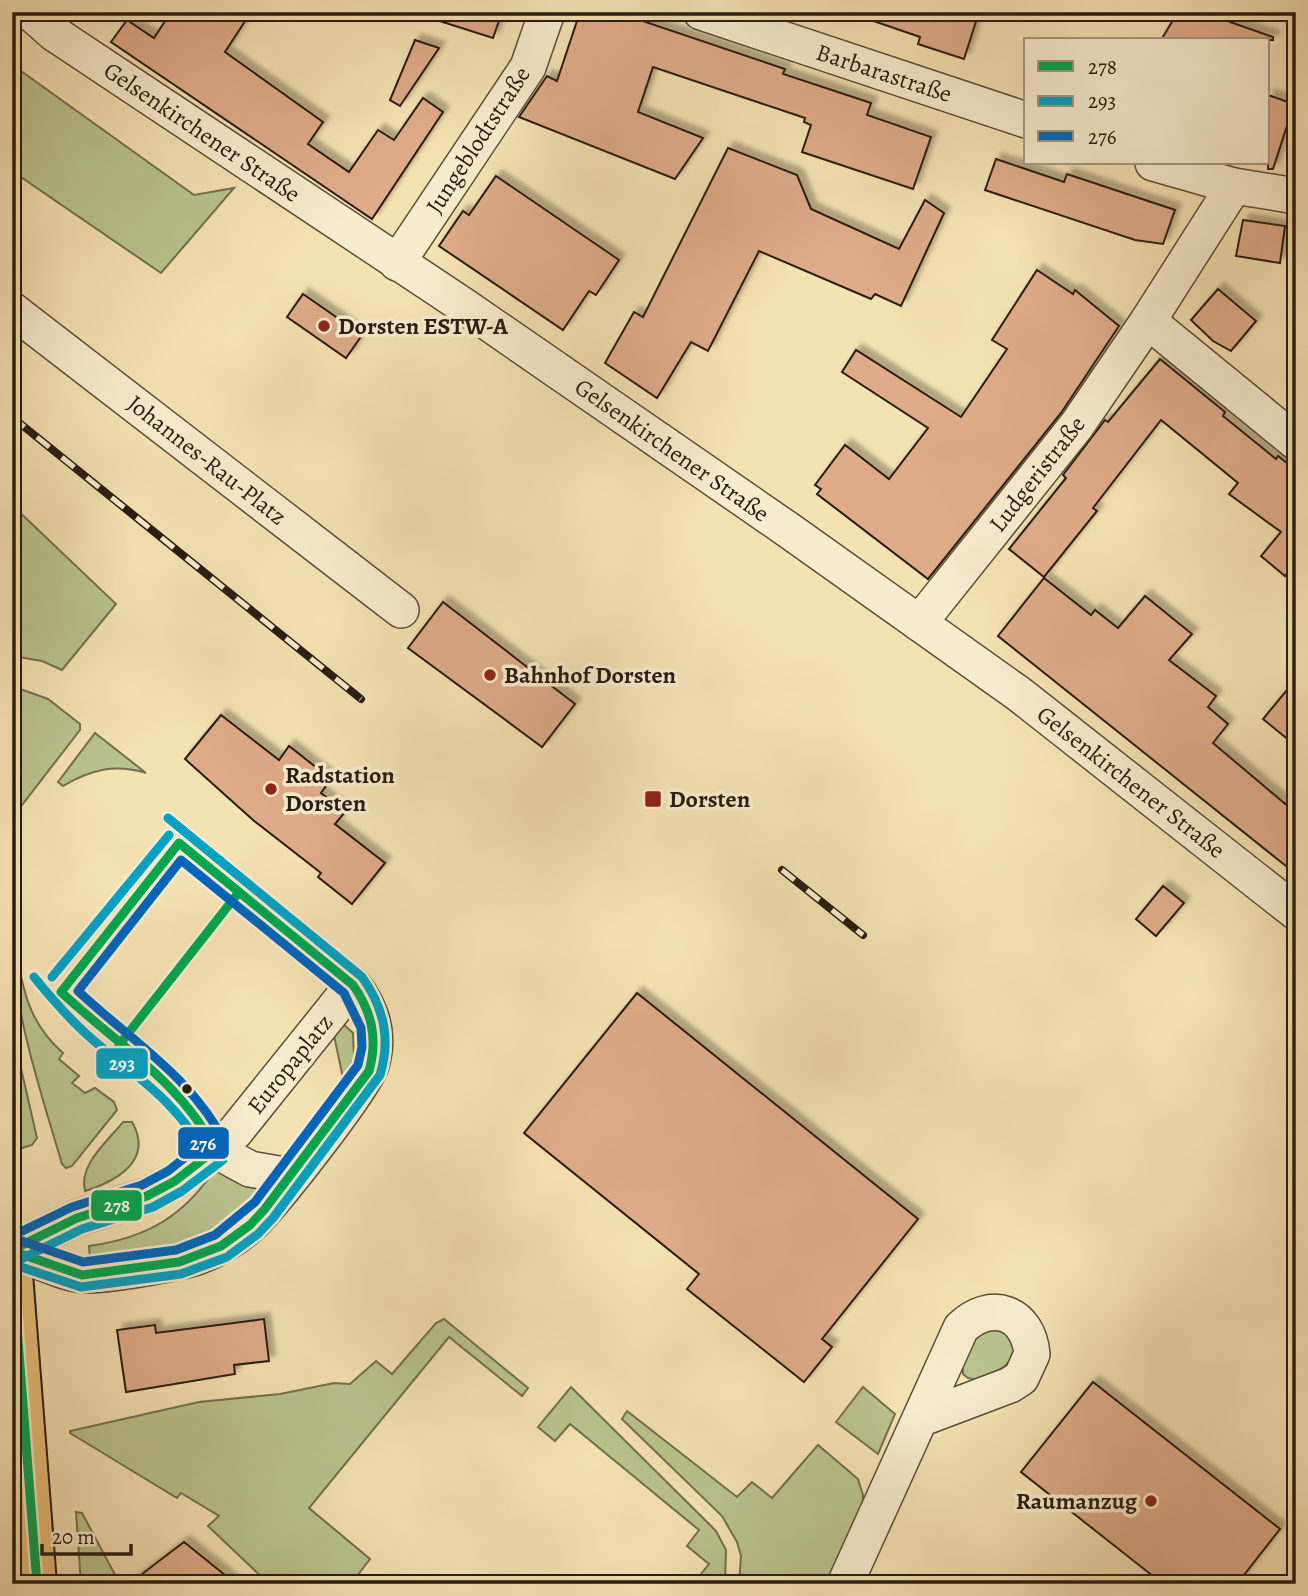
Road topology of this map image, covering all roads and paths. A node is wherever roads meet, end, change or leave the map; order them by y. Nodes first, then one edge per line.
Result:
1 (30, 12) edge
2 (547, 12) edge
3 (701, 12) edge
4 (1024, 120) edge
5 (1157, 164) edge
6 (1234, 186) junction
7 (1296, 196) edge
8 (397, 263) junction
9 (12, 310) edge
10 (1148, 321) junction
11 (1296, 442) edge
12 (401, 610) dead end
13 (919, 623) junction
14 (1296, 912) edge
15 (215, 1150) junction
16 (290, 1176) junction
17 (12, 1251) edge
18 (12, 1261) edge
19 (920, 1419) dead end
20 (37, 1584) edge
21 (845, 1584) edge

1 - 8 street, Gelsenkirchener Straße
2 - 8 street, Jungeblodtstraße
3 - 4 street, Barbarastraße
5 - 6 street
6 - 7 street
6 - 10 street, Ludgeristraße
8 - 13 street, Gelsenkirchener Straße
9 - 12 street, Johannes-Rau-Platz
10 - 11 street
10 - 13 street, Ludgeristraße
13 - 14 street, Gelsenkirchener Straße
15 - 16 street
15 - 16 street, Europaplatz
15 - 17 street, Europaplatz
16 - 17 street, Europaplatz
18 - 20 main road
19 - 21 street

